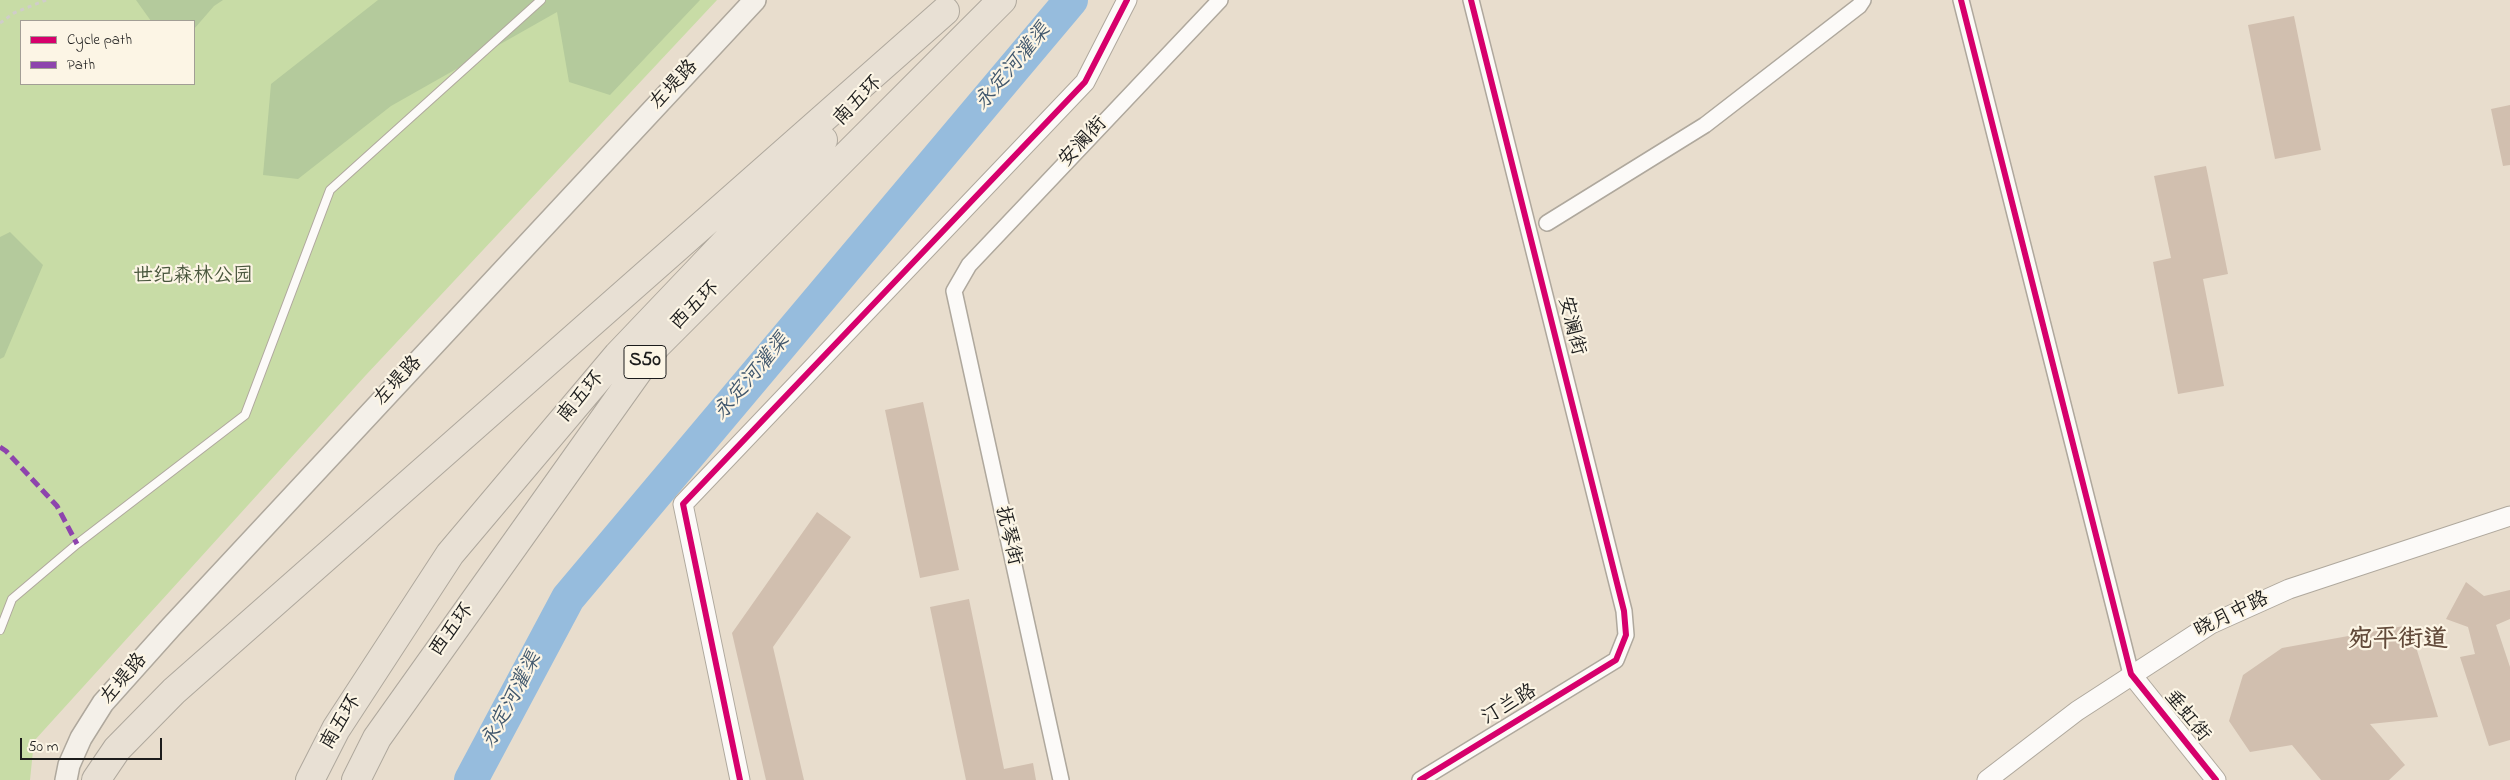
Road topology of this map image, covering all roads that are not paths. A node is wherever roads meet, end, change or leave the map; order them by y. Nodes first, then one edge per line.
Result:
1 (541, 0) edge
2 (755, 0) edge
3 (1002, 0) edge
4 (1127, 0) edge
5 (1220, 0) edge
6 (1471, 0) edge
7 (1863, 0) edge
8 (1961, 0) edge
9 (951, 5) edge
10 (1547, 222) dead end
11 (954, 291) joint
12 (2510, 516) edge
13 (0, 630) edge
14 (1616, 660) joint
15 (2131, 674) junction
16 (66, 780) edge
17 (96, 780) edge
18 (310, 780) edge
19 (356, 780) edge
20 (740, 780) edge
21 (1061, 780) edge
22 (1420, 780) edge
23 (1987, 780) edge
24 (2216, 780) edge

1 - 13 lane
2 - 16 main road, 左堤路
3 - 19 highway, 西五环 / S50
4 - 20 street
5 - 11 street, 安澜街
6 - 14 street, 安澜街
7 - 10 street
8 - 15 street
9 - 17 highway
9 - 18 highway, 南五环 / S50
11 - 21 street, 抚琴街
12 - 15 street, 晓月中路
14 - 22 street, 汀兰路
15 - 23 street, 晓月中路
15 - 24 street, 垂虹街

